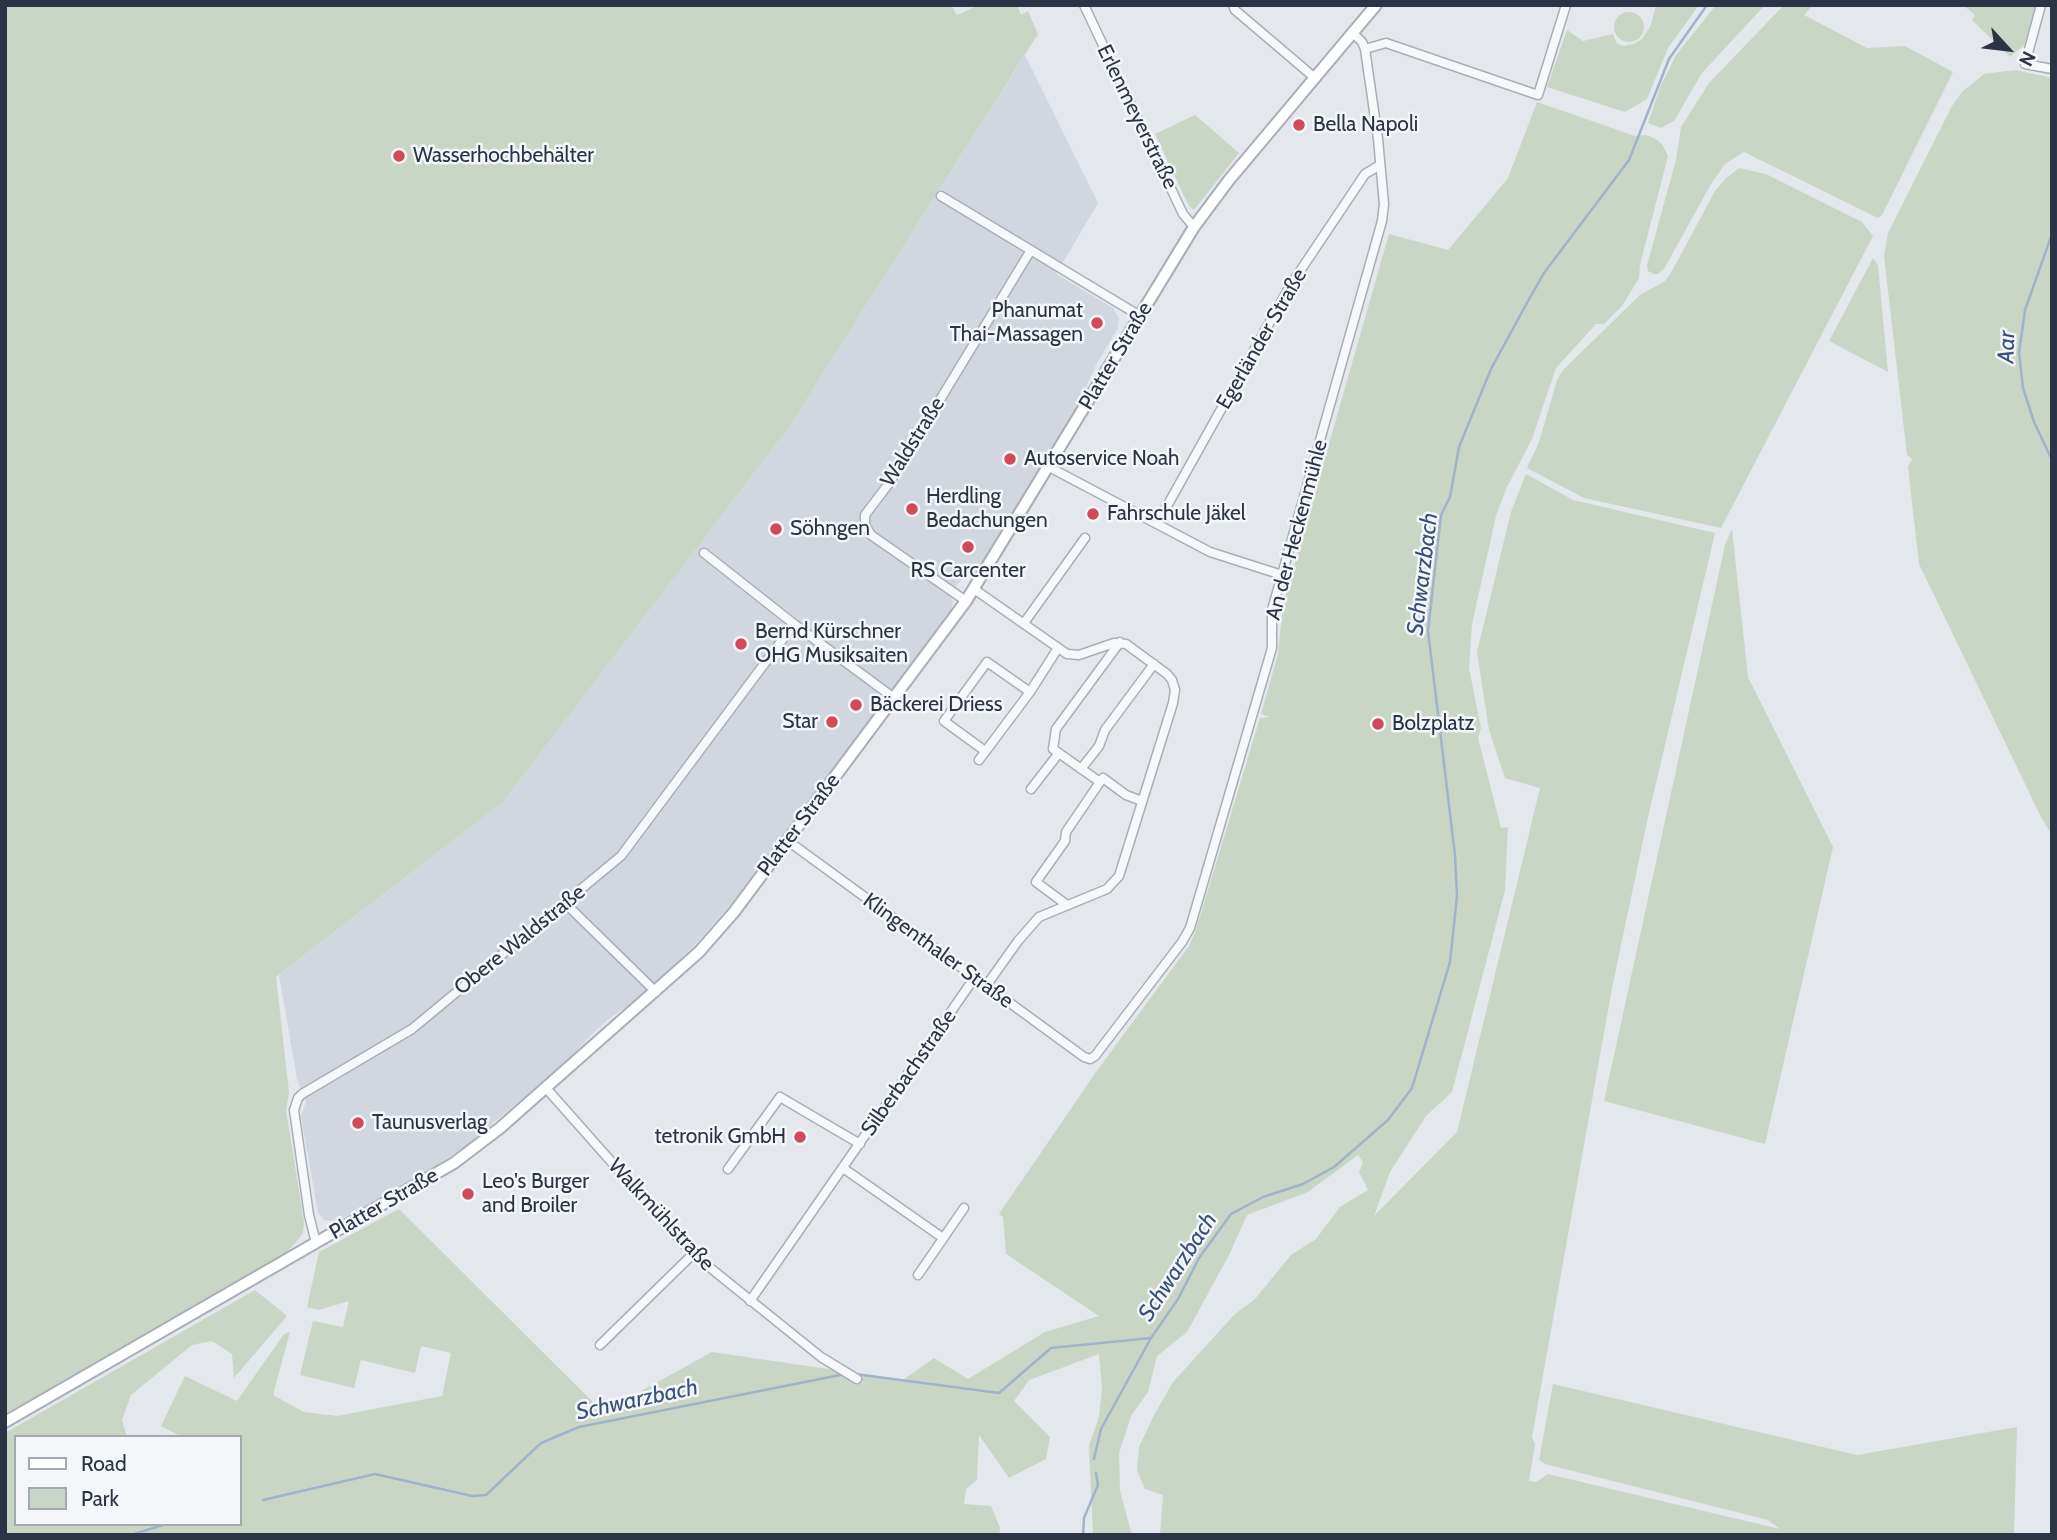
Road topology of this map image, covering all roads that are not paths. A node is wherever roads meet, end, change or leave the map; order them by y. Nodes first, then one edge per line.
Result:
1 (1084, 5) edge
2 (1233, 5) edge
3 (1376, 5) edge
4 (1566, 5) edge
5 (2041, 5) edge
6 (1353, 33) junction
7 (1365, 48) junction
8 (2052, 69) edge
9 (1315, 78) junction
10 (1380, 165) junction
11 (941, 196) dead end
12 (1194, 227) junction
13 (1031, 250) junction
14 (1140, 316) junction
15 (1049, 467) junction
16 (1157, 524) junction
17 (1085, 538) dead end
18 (704, 553) dead end
19 (1282, 575) junction
20 (974, 589) junction
21 (966, 601) junction
22 (1024, 623) junction
23 (794, 624) junction
24 (1120, 642) junction
25 (1058, 648) junction
26 (1154, 664) junction
27 (1030, 692) junction
28 (894, 698) junction
29 (985, 751) junction
30 (1059, 753) junction
31 (979, 760) dead end
32 (1082, 769) junction
33 (1100, 782) junction
34 (1031, 789) dead end
35 (1142, 801) junction
36 (788, 841) junction
37 (566, 904) junction
38 (1067, 905) junction
39 (975, 977) junction
40 (986, 986) junction
41 (656, 992) junction
42 (1090, 1059) joint
43 (546, 1088) junction
44 (860, 1144) junction
45 (843, 1168) junction
46 (728, 1169) dead end
47 (964, 1208) dead end
48 (943, 1238) junction
49 (316, 1243) junction
50 (693, 1254) junction
51 (918, 1275) dead end
52 (750, 1301) junction
53 (600, 1345) dead end
54 (856, 1379) dead end
55 (5, 1422) edge

1 - 12 street, Erlenmeyerstraße
2 - 9 street
3 - 6 main road, Platter Straße
4 - 7 street
5 - 8 street
6 - 7 street
6 - 9 main road, Platter Straße
7 - 10 street, An der Heckenmühle
9 - 12 main road, Platter Straße
10 - 16 street, Egerländer Straße
10 - 19 street, An der Heckenmühle
11 - 13 street
12 - 14 main road, Platter Straße
13 - 14 street
13 - 21 street, Waldstraße
14 - 15 main road, Platter Straße
15 - 16 street
15 - 20 main road, Platter Straße
16 - 19 street
17 - 22 street
18 - 23 street
19 - 42 street, An der Heckenmühle
20 - 21 main road, Platter Straße
20 - 22 street
21 - 28 main road, Platter Straße
22 - 25 street
23 - 28 street
23 - 37 street, Obere Waldstraße
24 - 25 street
24 - 26 street
24 - 30 street
25 - 27 street
26 - 32 street
26 - 35 street
27 - 29 street
27 - 29 street
28 - 36 main road, Platter Straße
29 - 31 street
30 - 32 street
30 - 34 street
32 - 33 street
33 - 35 street
33 - 38 street
35 - 38 street
36 - 39 street, Klingenthaler Straße
36 - 41 main road, Platter Straße
37 - 41 street
37 - 49 street, Obere Waldstraße
38 - 40 street
39 - 40 street, Klingenthaler Straße
39 - 44 street, Silberbachstraße
40 - 42 street, Klingenthaler Straße
41 - 43 main road, Platter Straße
43 - 49 main road, Platter Straße
43 - 50 street, Walkmühlstraße
44 - 45 street, Silberbachstraße
44 - 46 street
45 - 48 street
45 - 52 street, Silberbachstraße
47 - 48 street
48 - 51 street
49 - 55 main road, Platter Straße
50 - 52 street, Walkmühlstraße
50 - 53 street
52 - 54 street, Walkmühlstraße

